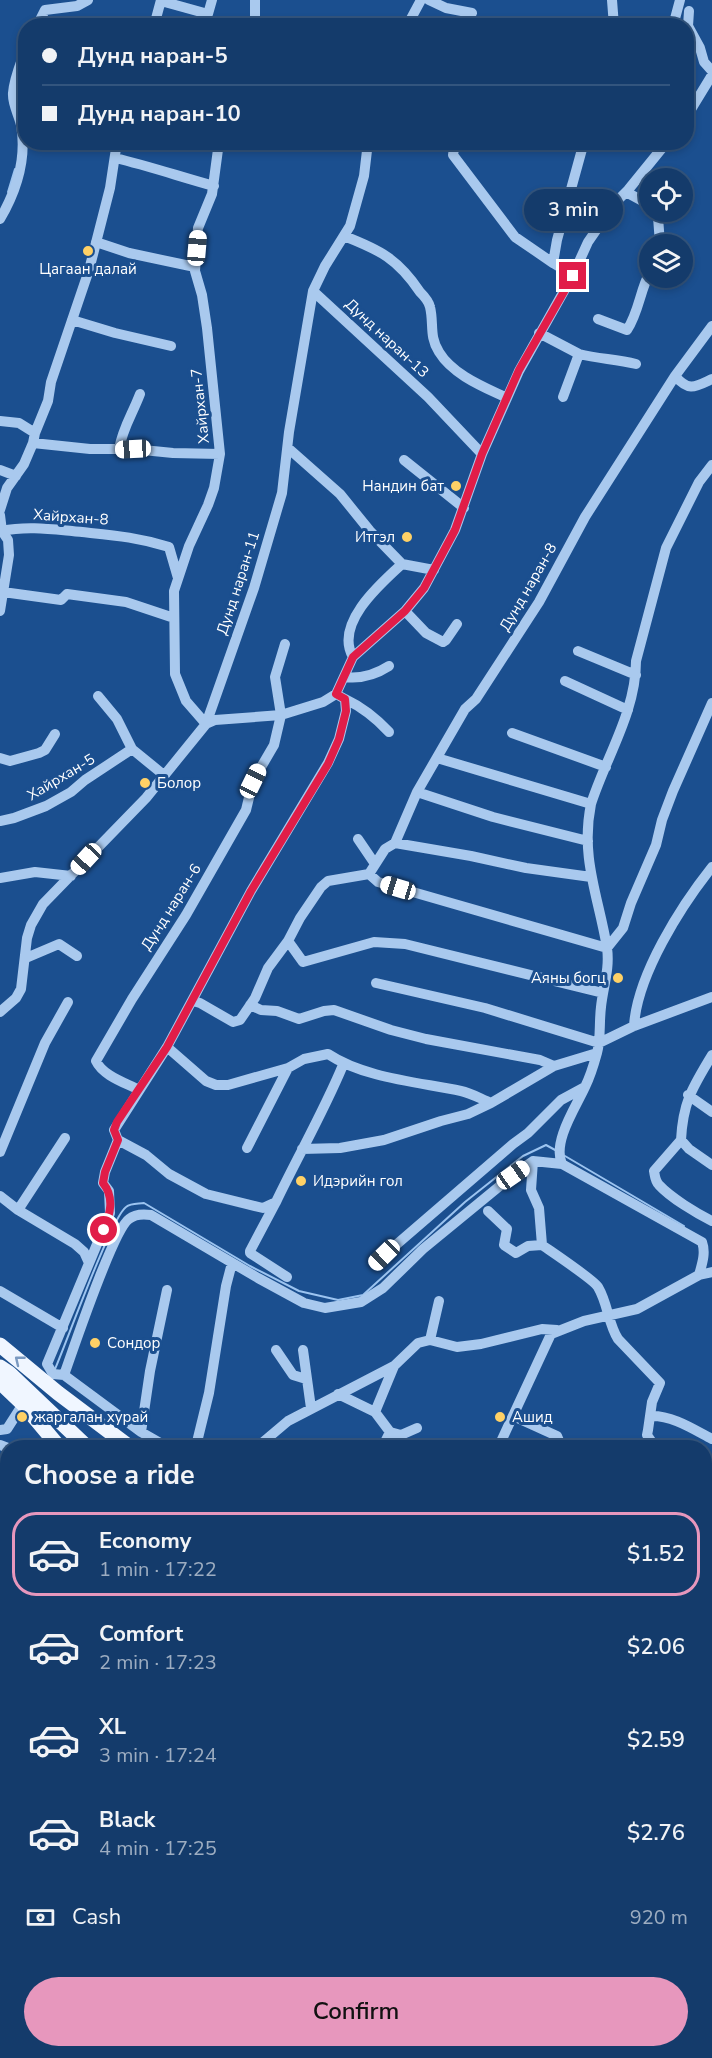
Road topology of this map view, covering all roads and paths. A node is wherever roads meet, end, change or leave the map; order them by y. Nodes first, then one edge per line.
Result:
1 (88, 0) edge
2 (161, 0) edge
3 (212, 0) edge
4 (255, 0) edge
5 (429, 0) edge
6 (612, 0) edge
7 (680, 0) edge
8 (418, 4) edge
9 (44, 5) edge
10 (689, 11) dead end
11 (472, 13) dead end
12 (156, 18) edge
13 (255, 18) edge
14 (411, 18) edge
15 (614, 18) edge
16 (675, 18) edge
17 (689, 18) edge
18 (694, 37) edge
19 (18, 71) edge
20 (712, 73) edge
21 (694, 104) edge
22 (18, 113) edge
23 (23, 150) edge
24 (116, 150) edge
25 (218, 150) edge
26 (367, 150) edge
27 (454, 150) edge
28 (583, 150) edge
29 (660, 150) edge
30 (115, 159) junction
31 (214, 186) junction
32 (626, 192) junction
33 (639, 199) edge
34 (0, 219) edge
35 (344, 236) junction
36 (96, 242) junction
37 (554, 263) junction
38 (195, 267) junction
39 (573, 276) junction
40 (643, 288) edge
41 (313, 291) junction
42 (213, 306) dead end
43 (205, 315) junction
44 (598, 319) dead end
45 (72, 320) junction
46 (712, 326) edge
47 (539, 333) junction
48 (171, 346) dead end
49 (579, 354) junction
50 (636, 364) dead end
51 (675, 376) junction
52 (712, 378) edge
53 (140, 394) dead end
54 (563, 397) dead end
55 (507, 398) junction
56 (0, 421) edge
57 (34, 438) junction
58 (288, 448) junction
59 (119, 449) junction
60 (220, 454) junction
61 (482, 454) junction
62 (404, 460) dead end
63 (712, 465) edge
64 (0, 470) edge
65 (16, 476) junction
66 (464, 508) junction
67 (0, 510) edge
68 (0, 515) edge
69 (2, 531) junction
70 (402, 564) junction
71 (434, 570) junction
72 (178, 578) junction
73 (3, 592) junction
74 (0, 611) edge
75 (405, 611) junction
76 (174, 618) junction
77 (457, 624) dead end
78 (285, 644) dead end
79 (578, 651) dead end
80 (353, 657) junction
81 (389, 666) dead end
82 (636, 675) junction
83 (345, 677) junction
84 (565, 681) dead end
85 (98, 696) dead end
86 (340, 696) junction
87 (712, 703) edge
88 (628, 710) junction
89 (281, 715) junction
90 (206, 724) junction
91 (389, 732) dead end
92 (512, 733) dead end
93 (55, 734) dead end
94 (132, 749) junction
95 (0, 758) edge
96 (437, 758) junction
97 (606, 766) junction
98 (165, 776) junction
99 (417, 792) junction
100 (591, 804) junction
101 (0, 820) edge
102 (358, 839) dead end
103 (588, 841) junction
104 (394, 843) junction
105 (375, 864) junction
106 (712, 867) edge
107 (369, 874) junction
108 (71, 876) junction
109 (591, 877) junction
110 (0, 878) edge
111 (288, 941) junction
112 (607, 948) junction
113 (77, 956) dead end
114 (26, 958) junction
115 (376, 983) dead end
116 (603, 993) junction
117 (712, 997) edge
118 (193, 1001) junction
119 (68, 1002) dead end
120 (250, 1005) junction
121 (0, 1012) edge
122 (634, 1026) junction
123 (167, 1047) junction
124 (598, 1048) junction
125 (712, 1055) edge
126 (344, 1065) junction
127 (555, 1066) junction
128 (288, 1068) junction
129 (585, 1087) junction
130 (139, 1090) junction
131 (688, 1095) junction
132 (491, 1103) junction
133 (712, 1112) edge
134 (65, 1138) dead end
135 (118, 1140) junction
136 (681, 1140) junction
137 (248, 1148) dead end
138 (302, 1149) junction
139 (0, 1152) edge
140 (560, 1160) junction
141 (533, 1161) junction
142 (712, 1165) edge
143 (0, 1196) edge
144 (276, 1202) junction
145 (18, 1210) junction
146 (488, 1211) dead end
147 (712, 1221) edge
148 (542, 1245) junction
149 (89, 1263) junction
150 (232, 1263) junction
151 (375, 1263) dead end
152 (712, 1272) edge
153 (699, 1275) junction
154 (287, 1277) dead end
155 (167, 1290) dead end
156 (0, 1291) edge
157 (439, 1301) dead end
158 (609, 1316) junction
159 (63, 1328) junction
160 (557, 1330) junction
161 (430, 1340) junction
162 (0, 1345) edge
163 (276, 1350) dead end
164 (303, 1350) dead end
165 (394, 1366) junction
166 (0, 1367) edge
167 (64, 1375) junction
168 (306, 1380) junction
169 (0, 1382) edge
170 (338, 1394) junction
171 (23, 1404) junction
172 (311, 1408) junction
173 (375, 1412) junction
174 (513, 1416) junction
175 (650, 1416) junction
176 (417, 1428) dead end
177 (0, 1430) edge
178 (141, 1432) junction
179 (390, 1432) junction
180 (712, 1439) edge
181 (53, 1440) edge
182 (80, 1440) edge
183 (120, 1440) edge
184 (155, 1440) edge
185 (197, 1440) edge
186 (265, 1440) edge
187 (386, 1440) edge
188 (502, 1440) edge
189 (559, 1440) edge
190 (650, 1440) edge

1 - 9 street
2 - 3 street
2 - 12 street
4 - 13 street
5 - 11 street
6 - 15 street
7 - 16 street
8 - 14 street
10 - 17 street
18 - 20 street
19 - 22 street
20 - 21 street
23 - 34 street
24 - 30 street
25 - 31 street, Хайрхан-7
26 - 35 street
27 - 37 street
28 - 37 street
29 - 32 street
30 - 31 street
30 - 36 street
31 - 38 street, Хайрхан-7
32 - 33 street
32 - 39 street
35 - 41 street
35 - 55 street, Дунд наран-13
36 - 38 street
36 - 45 street
37 - 39 street
38 - 43 street, Хайрхан-7
39 - 47 street
40 - 44 street
41 - 58 street, Дунд наран-11
41 - 61 street, Дунд наран-13
42 - 43 street
43 - 60 street, Хайрхан-7
45 - 48 street
45 - 57 street
46 - 51 street, Дунд наран-8
47 - 49 street
47 - 55 street
49 - 50 street
49 - 54 street
51 - 52 street
51 - 96 street, Дунд наран-8
53 - 59 street
55 - 61 street
56 - 57 street
57 - 59 street
57 - 65 street
58 - 70 street
58 - 90 street, Дунд наран-11
59 - 60 street
60 - 72 street, Хайрхан-7
61 - 66 street
62 - 66 street
63 - 82 street
64 - 65 street
65 - 67 street
66 - 71 street
68 - 69 street
69 - 72 street, Хайрхан-8
69 - 73 street
70 - 71 street
70 - 80 street
71 - 75 street
72 - 76 street, Хайрхан-7
73 - 74 street
73 - 76 street
75 - 77 street
75 - 80 street
76 - 90 street, Хайрхан-7
78 - 89 street
79 - 82 street
80 - 83 street
81 - 83 street
82 - 88 street
83 - 86 street
84 - 88 street
85 - 94 street
86 - 89 street
86 - 91 street
86 - 118 street
87 - 112 street
88 - 97 street
89 - 90 street
89 - 130 street, Дунд наран-6
90 - 98 street
92 - 97 street
93 - 95 street
94 - 98 street
94 - 101 street, Хайрхан-5
96 - 99 street, Дунд наран-8
96 - 100 street
97 - 100 street
98 - 108 street
99 - 103 street
99 - 104 street, Дунд наран-8
100 - 103 street
102 - 105 street
103 - 109 street
104 - 105 street, Дунд наран-8
104 - 109 street
105 - 107 street, Дунд наран-8
106 - 122 street
107 - 111 street
107 - 112 street
108 - 110 street
108 - 114 street
109 - 112 street
111 - 116 street
111 - 120 street
112 - 116 street
113 - 114 street
114 - 121 street
115 - 124 street
116 - 124 street
117 - 122 street
118 - 120 street
118 - 123 street
119 - 139 street
120 - 127 street
122 - 124 street
123 - 128 street
123 - 130 street
124 - 127 street
124 - 129 street
125 - 131 street
126 - 128 street
126 - 132 street
126 - 138 street
127 - 132 street
128 - 137 street
129 - 140 street
129 - 151 street
130 - 135 street
131 - 133 street
131 - 136 street
132 - 138 street
134 - 145 street
135 - 144 street
135 - 149 street
136 - 142 street
136 - 147 street
138 - 144 street
140 - 141 street
140 - 153 street
141 - 148 street
141 - 150 street
143 - 145 street
144 - 154 street
145 - 149 street
146 - 148 street
148 - 158 street
149 - 159 street
150 - 167 street
150 - 185 street
152 - 153 street
153 - 158 street
155 - 178 street
156 - 159 street
157 - 161 street
158 - 160 street
158 - 175 street
159 - 167 street
160 - 161 street
160 - 174 street
161 - 165 street
183 -> 162 main road
163 - 168 street
164 - 168 street
165 - 170 street
165 - 173 street
166 - 182 main road
167 - 178 street
168 - 172 street
169 - 171 main road
170 - 172 street
170 - 173 street
171 - 177 street
171 - 181 main road
172 - 186 street
173 - 179 street
174 - 188 street
174 - 189 street
175 - 180 street
175 - 190 street
176 - 179 street
178 - 184 street
179 - 187 street

